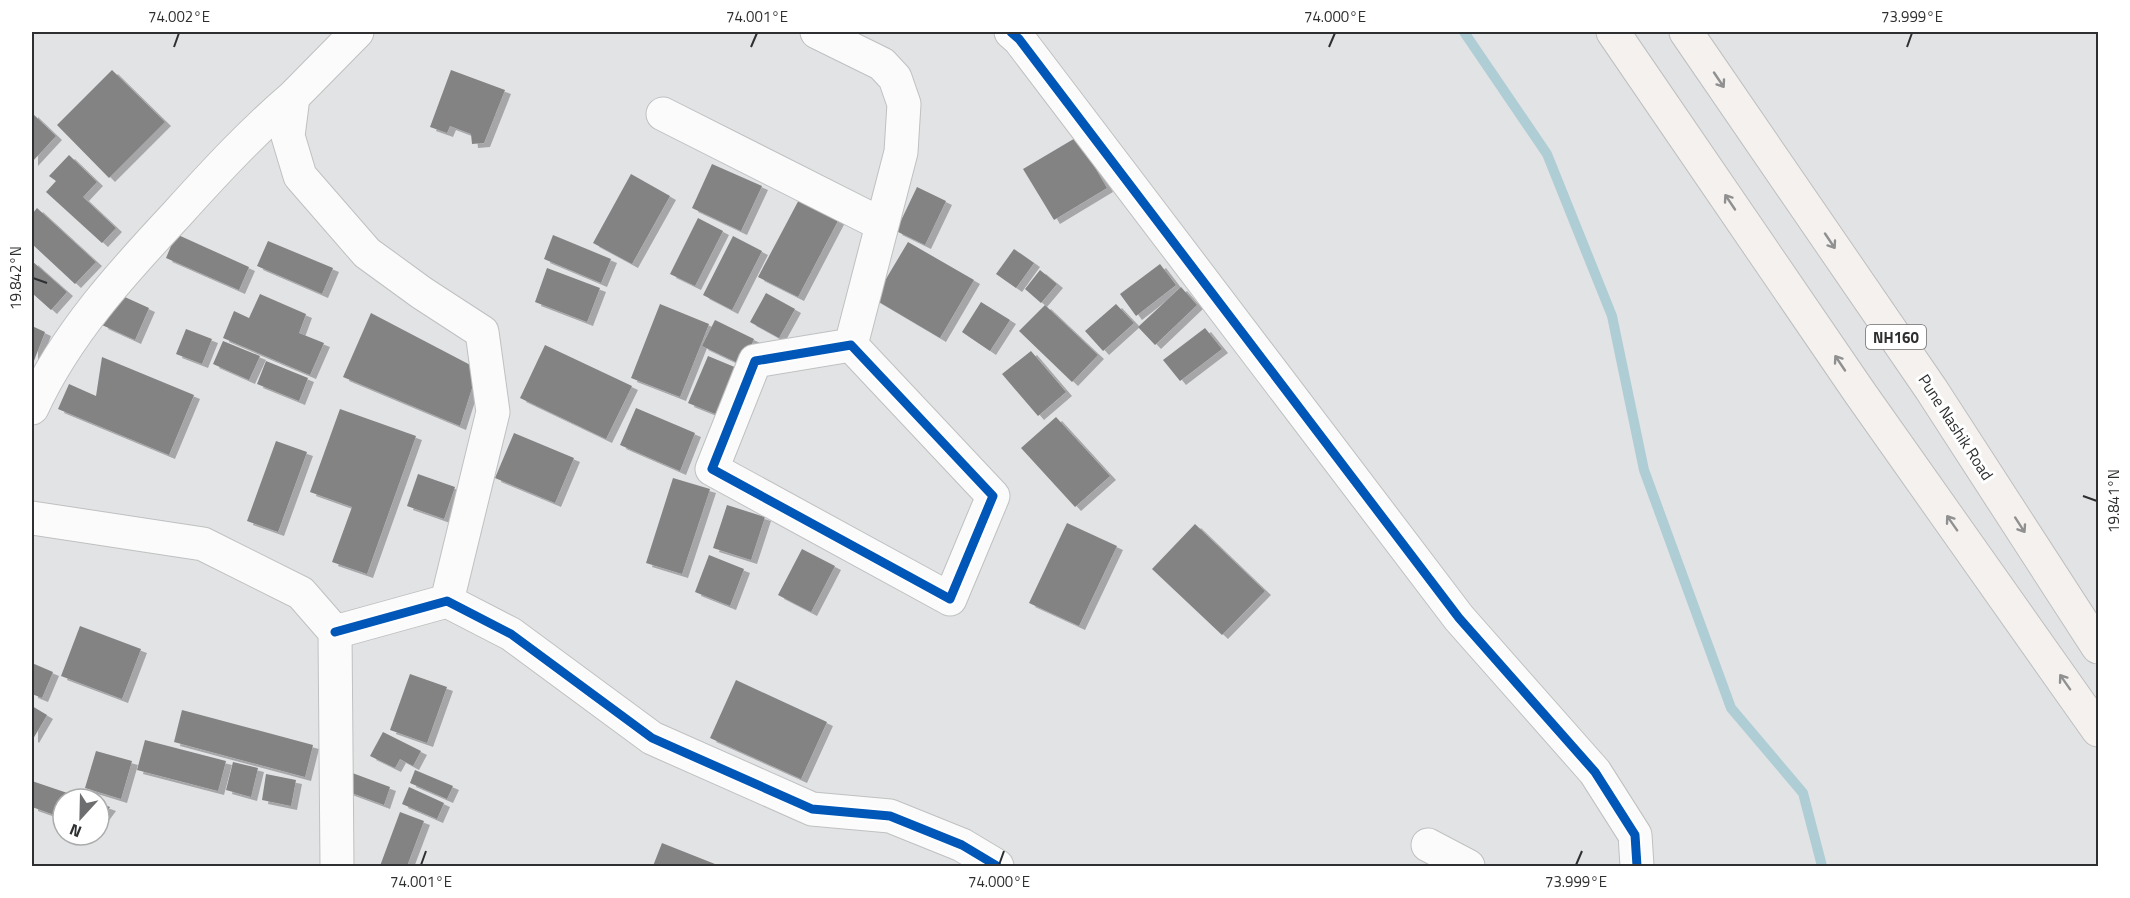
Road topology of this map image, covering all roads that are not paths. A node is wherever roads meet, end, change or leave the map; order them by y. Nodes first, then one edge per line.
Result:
1 (357, 32) edge
2 (817, 32) edge
3 (1011, 32) edge
4 (1613, 32) edge
5 (1686, 32) edge
6 (293, 97) junction
7 (663, 114) dead end
8 (881, 224) junction
9 (850, 345) junction
10 (32, 408) edge
11 (32, 518) edge
12 (447, 601) junction
13 (335, 632) junction
14 (2098, 647) edge
15 (2098, 730) edge
16 (1428, 845) dead end
17 (337, 867) edge
18 (997, 867) edge
19 (1468, 867) edge
20 (1637, 867) edge

1 - 6 street
2 - 8 street
3 - 20 street
15 -> 4 main road
5 -> 14 main road, Pune Nashik Road / NH160
6 - 10 street
6 - 12 street
7 - 8 street
8 - 9 street
9 - 9 street
11 - 13 street
12 - 13 street
12 - 18 street
13 - 17 street
16 - 19 street

